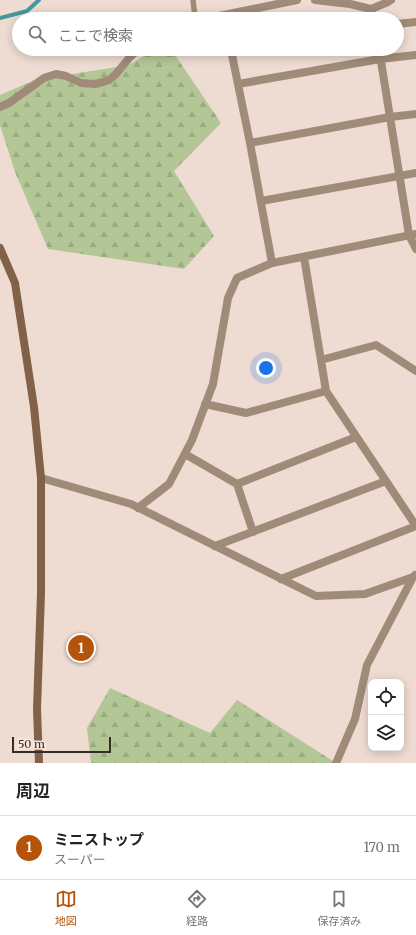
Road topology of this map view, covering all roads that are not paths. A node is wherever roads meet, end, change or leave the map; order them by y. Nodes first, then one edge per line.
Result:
1 (193, 0) edge
2 (294, 0) edge
3 (316, 0) edge
4 (391, 0) edge
5 (371, 9) junction
6 (194, 12) edge
7 (237, 12) edge
8 (372, 12) edge
9 (416, 22) edge
10 (404, 23) edge
11 (416, 55) edge
12 (131, 56) edge
13 (232, 56) edge
14 (380, 56) edge
15 (380, 59) junction
16 (238, 84) junction
17 (0, 107) edge
18 (416, 114) edge
19 (390, 117) junction
20 (250, 144) junction
21 (416, 173) edge
22 (399, 176) junction
23 (261, 201) junction
24 (413, 235) edge
25 (0, 248) edge
26 (416, 249) edge
27 (304, 257) junction
28 (272, 263) junction
29 (321, 360) junction
30 (416, 371) edge
31 (326, 391) junction
32 (206, 404) junction
33 (356, 437) junction
34 (185, 454) junction
35 (41, 478) junction
36 (386, 482) junction
37 (237, 484) junction
38 (138, 508) junction
39 (416, 526) edge
40 (252, 532) junction
41 (215, 546) junction
42 (414, 576) edge
43 (281, 579) junction
44 (39, 763) edge
45 (336, 763) edge

1 - 6 lane
2 - 7 street
3 - 5 street
4 - 5 street
5 - 8 street
9 - 10 street
11 - 15 street
12 - 17 street
13 - 16 street
14 - 15 street
15 - 16 street
15 - 19 street
16 - 20 street
18 - 19 street
19 - 20 street
19 - 22 street
20 - 23 street
21 - 22 street
22 - 23 street
22 - 24 street
23 - 28 street
24 - 26 street
24 - 27 street
25 - 35 street
27 - 28 street
27 - 29 street
28 - 32 street
29 - 30 street
29 - 31 street
31 - 32 street
31 - 33 street
32 - 34 street
33 - 36 street
33 - 37 street
34 - 37 street
34 - 38 street
35 - 38 street
35 - 44 street
36 - 39 street
36 - 40 street
37 - 40 street
38 - 41 street
39 - 43 street
40 - 41 street
41 - 43 street
42 - 43 street
42 - 45 street

